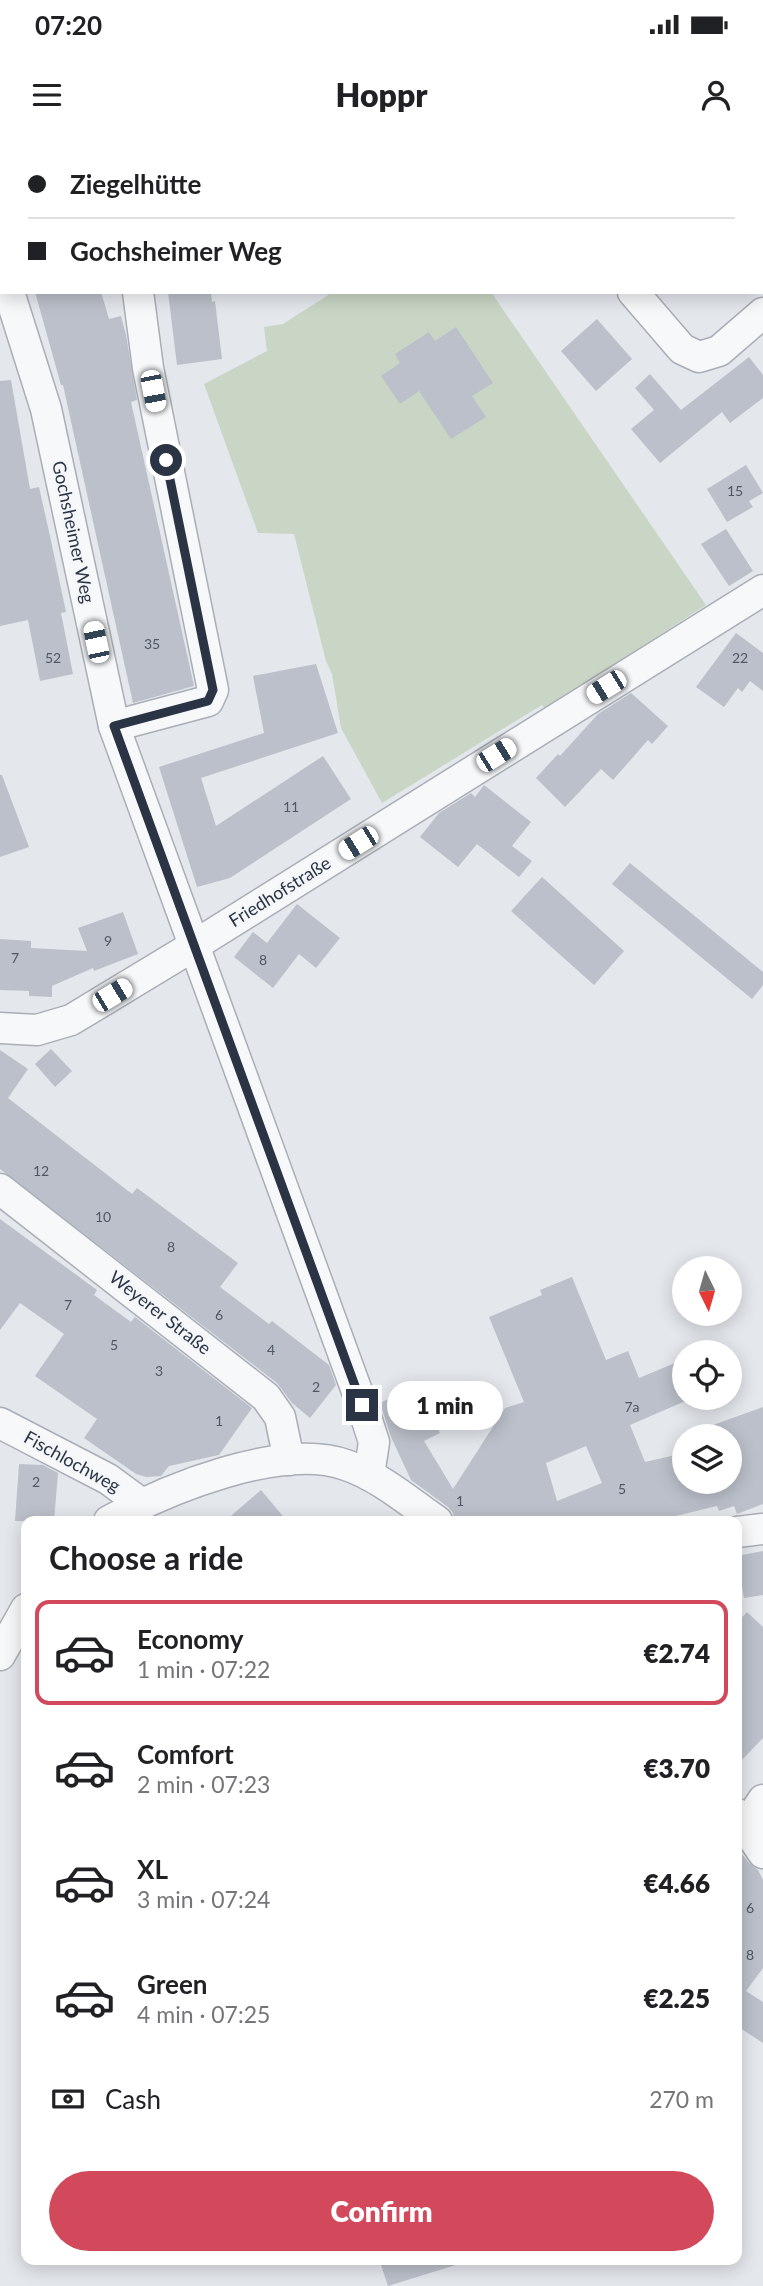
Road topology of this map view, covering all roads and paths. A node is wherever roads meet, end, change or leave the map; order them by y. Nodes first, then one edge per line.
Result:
1 (10, 294) edge
2 (138, 294) edge
3 (635, 294) edge
4 (763, 313) edge
5 (763, 590) edge
6 (114, 726) junction
7 (195, 945) junction
8 (0, 1028) edge
9 (0, 1189) edge
10 (0, 1423) edge
11 (289, 1460) junction
12 (369, 1475) junction
13 (142, 1504) junction
14 (119, 1516) edge
15 (430, 1516) edge
16 (763, 1529) edge
17 (742, 1531) edge
18 (21, 1618) edge
19 (0, 1655) edge
20 (763, 1800) edge
21 (742, 1819) edge
22 (742, 1822) edge
23 (763, 1853) edge

1 - 6 street, Gochsheimer Weg
2 - 6 street
3 - 4 street
5 - 7 street, Friedhofstraße
6 - 7 street, Gochsheimer Weg
7 - 8 street, Friedhofstraße
7 - 12 street, Gochsheimer Weg
9 - 11 street, Weyerer Straße
10 - 13 street, Fischlochweg
11 - 12 street
11 - 13 street
12 - 15 street
13 - 14 street
16 - 17 street
18 - 19 street
20 - 21 street
22 - 23 street

